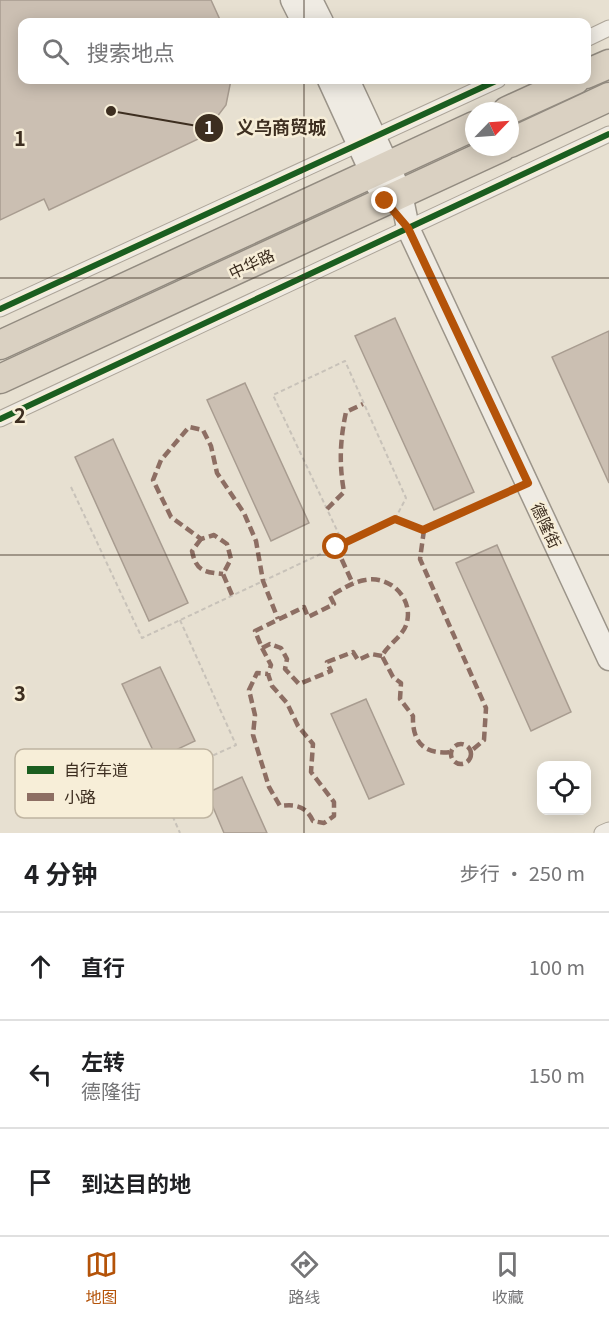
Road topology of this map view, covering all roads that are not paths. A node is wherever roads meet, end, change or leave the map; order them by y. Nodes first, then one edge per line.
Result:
1 (292, 0) edge
2 (311, 0) edge
3 (301, 18) edge
4 (320, 18) edge
5 (609, 28) edge
6 (591, 37) edge
7 (609, 64) edge
8 (591, 72) edge
9 (332, 84) edge
10 (349, 84) edge
11 (489, 84) edge
12 (566, 84) edge
13 (609, 97) edge
14 (519, 106) edge
15 (465, 130) edge
16 (609, 134) edge
17 (519, 139) edge
18 (367, 140) junction
19 (482, 156) edge
20 (380, 170) junction
21 (393, 197) junction
22 (408, 228) junction
23 (0, 309) edge
24 (0, 345) edge
25 (0, 379) edge
26 (0, 419) edge
27 (609, 658) edge
28 (609, 830) edge
29 (602, 833) edge

1 - 3 main road
2 - 4 main road
5 - 6 street
7 - 8 highway
9 - 18 main road, 德隆街
10 - 18 main road, 德隆街
11 - 18 street
12 - 14 highway
13 - 17 highway
15 - 20 highway, 中华路
16 - 22 street
18 - 20 main road, 德隆街
18 - 23 street
19 - 21 highway, 中华路
20 - 21 main road, 德隆街
20 - 24 highway, 中华路
21 - 22 main road, 德隆街
21 - 25 highway, 中华路
22 - 26 street
22 - 27 main road, 德隆街
28 - 29 street

